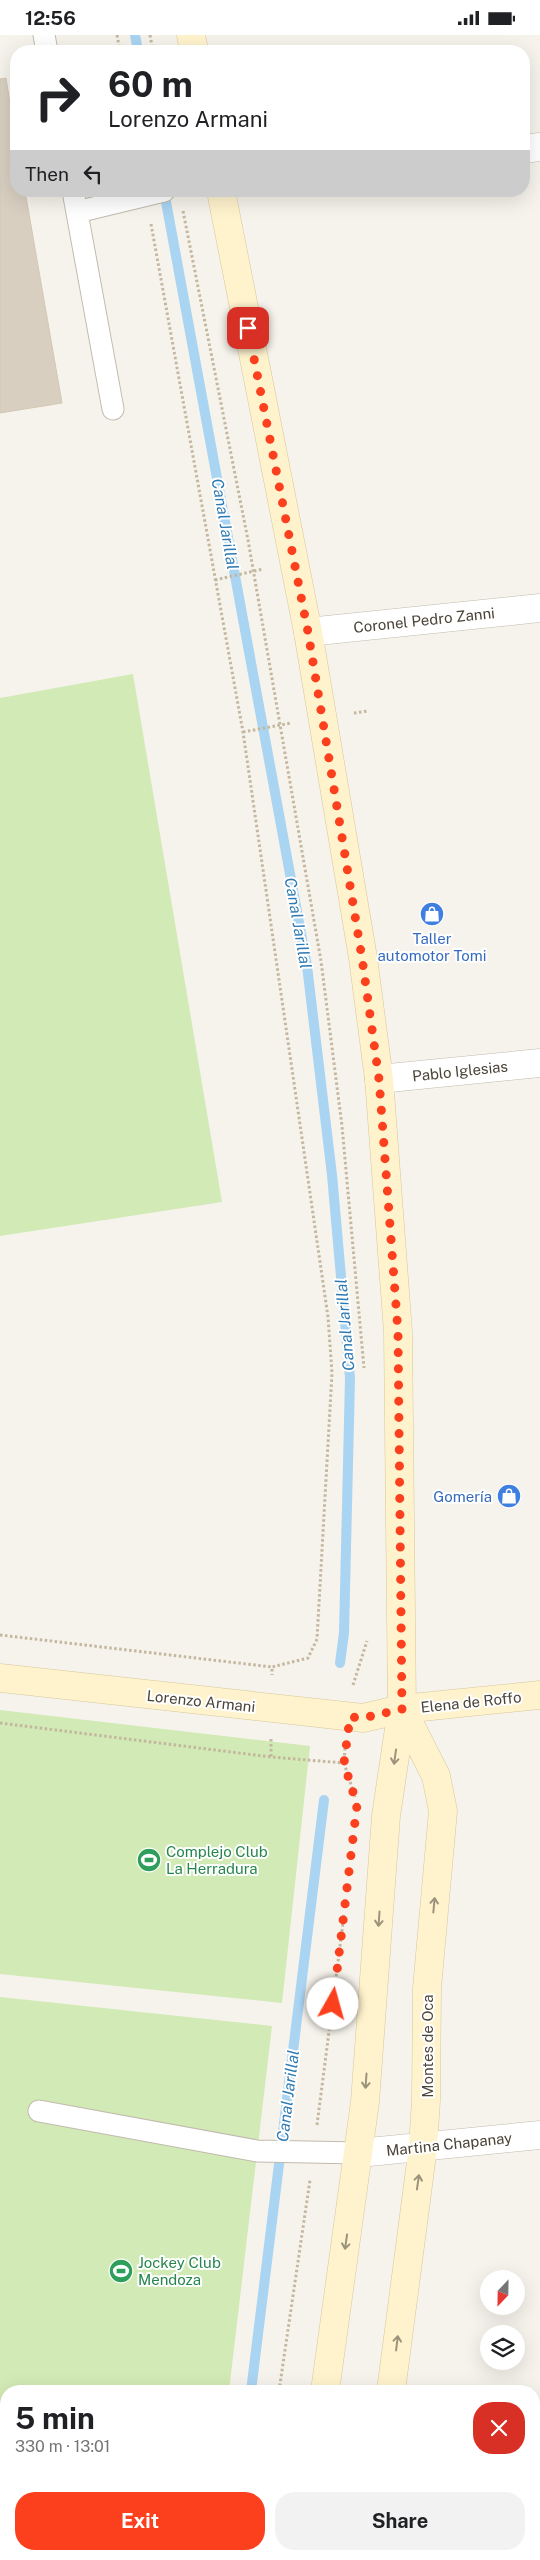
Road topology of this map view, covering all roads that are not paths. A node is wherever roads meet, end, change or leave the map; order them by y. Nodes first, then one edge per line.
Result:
1 (129, 197) edge
2 (222, 197) edge
3 (75, 202) edge
4 (113, 409) dead end
5 (540, 608) edge
6 (308, 632) junction
7 (540, 1063) edge
8 (379, 1079) junction
9 (0, 1678) edge
10 (540, 1695) edge
11 (402, 1709) junction
12 (39, 2111) dead end
13 (540, 2135) edge
14 (423, 2147) junction
15 (359, 2153) junction
16 (326, 2385) edge
17 (392, 2385) edge

1 - 3 lane
2 - 6 main road, Montes de Oca
3 - 4 lane
5 - 6 street, Coronel Pedro Zanni
6 - 8 main road, Montes de Oca
7 - 8 street, Pablo Iglesias
8 - 11 main road, Montes de Oca
9 - 11 main road, Lorenzo Armani
10 - 11 main road, Elena de Roffo
14 -> 11 main road, Montes de Oca
11 -> 15 main road, Montes de Oca
12 - 15 lane
13 - 14 street, Martina Chapanay
14 - 15 street, Martina Chapanay
17 -> 14 main road, Montes de Oca
15 -> 16 main road, Montes de Oca

